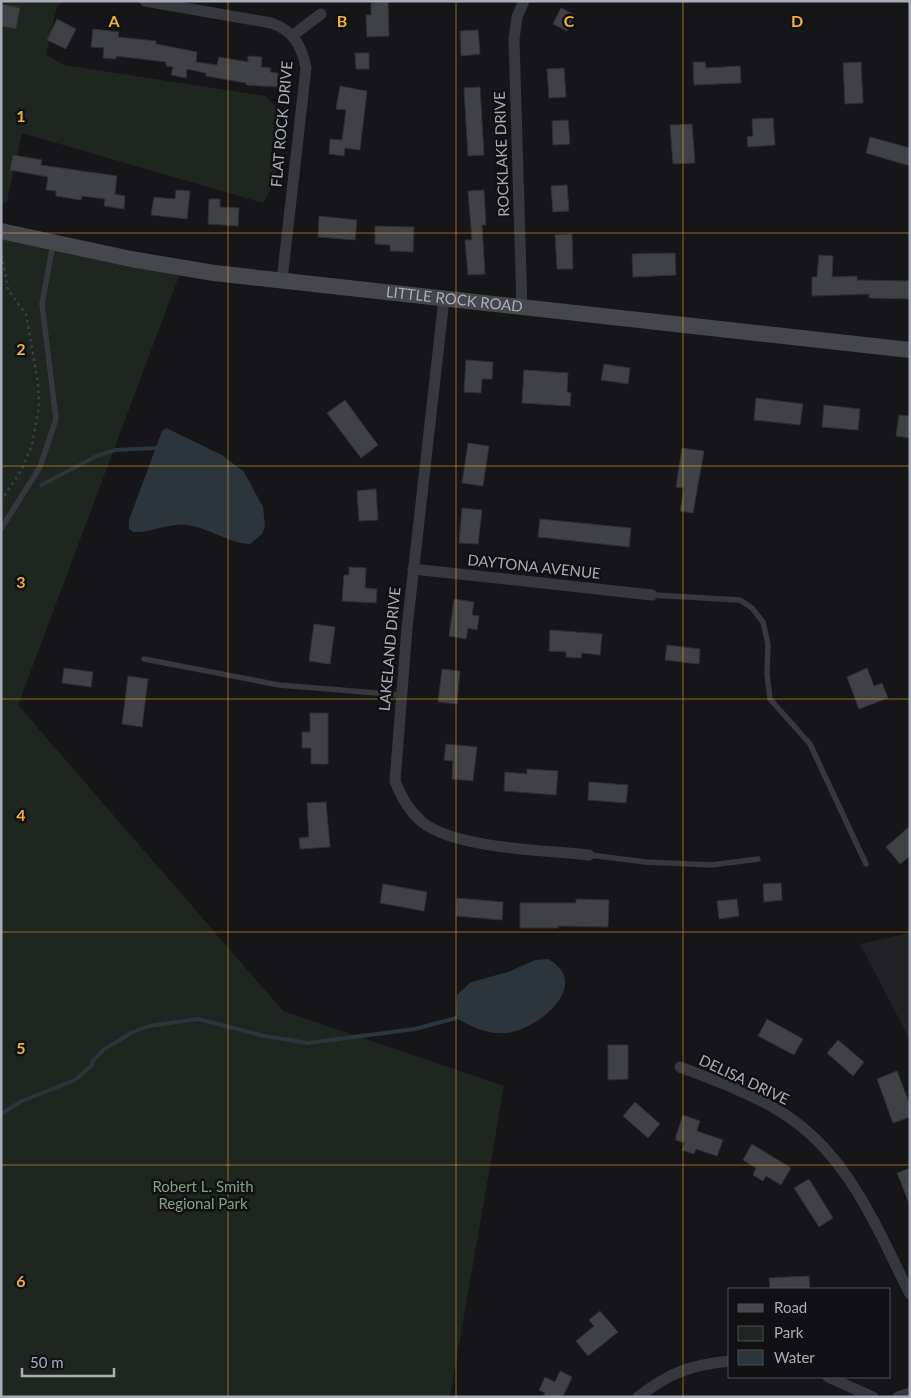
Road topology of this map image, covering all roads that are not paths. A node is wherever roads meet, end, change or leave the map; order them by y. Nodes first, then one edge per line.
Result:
1 (145, 1) edge
2 (524, 1) edge
3 (320, 14) dead end
4 (292, 36) junction
5 (1, 231) edge
6 (54, 242) junction
7 (282, 280) junction
8 (444, 299) junction
9 (522, 308) junction
10 (910, 350) edge
11 (1, 528) edge
12 (413, 569) junction
13 (652, 594) joint
14 (144, 659) dead end
15 (401, 695) junction
16 (589, 855) joint
17 (758, 859) dead end
18 (866, 864) dead end
19 (680, 1067) dead end
20 (910, 1294) edge
21 (728, 1361) edge
22 (830, 1378) edge
23 (910, 1392) edge
24 (638, 1397) edge
25 (873, 1397) edge
26 (898, 1397) edge

1 - 4 street, FLAT ROCK DRIVE
2 - 9 street, ROCKLAKE DRIVE
3 - 4 street
4 - 7 street, FLAT ROCK DRIVE
5 - 6 main road, LITTLE ROCK ROAD
6 - 7 main road, LITTLE ROCK ROAD
6 - 11 lane
7 - 8 main road, LITTLE ROCK ROAD
8 - 9 main road, LITTLE ROCK ROAD
8 - 12 street, LAKELAND DRIVE
9 - 10 main road, LITTLE ROCK ROAD
12 - 13 street, DAYTONA AVENUE
12 - 15 street, LAKELAND DRIVE
13 - 18 lane
14 - 15 lane
15 - 16 street, LAKELAND DRIVE
16 - 17 lane
19 - 20 street, DELISA DRIVE
21 - 24 street
22 - 25 street
23 - 26 street

